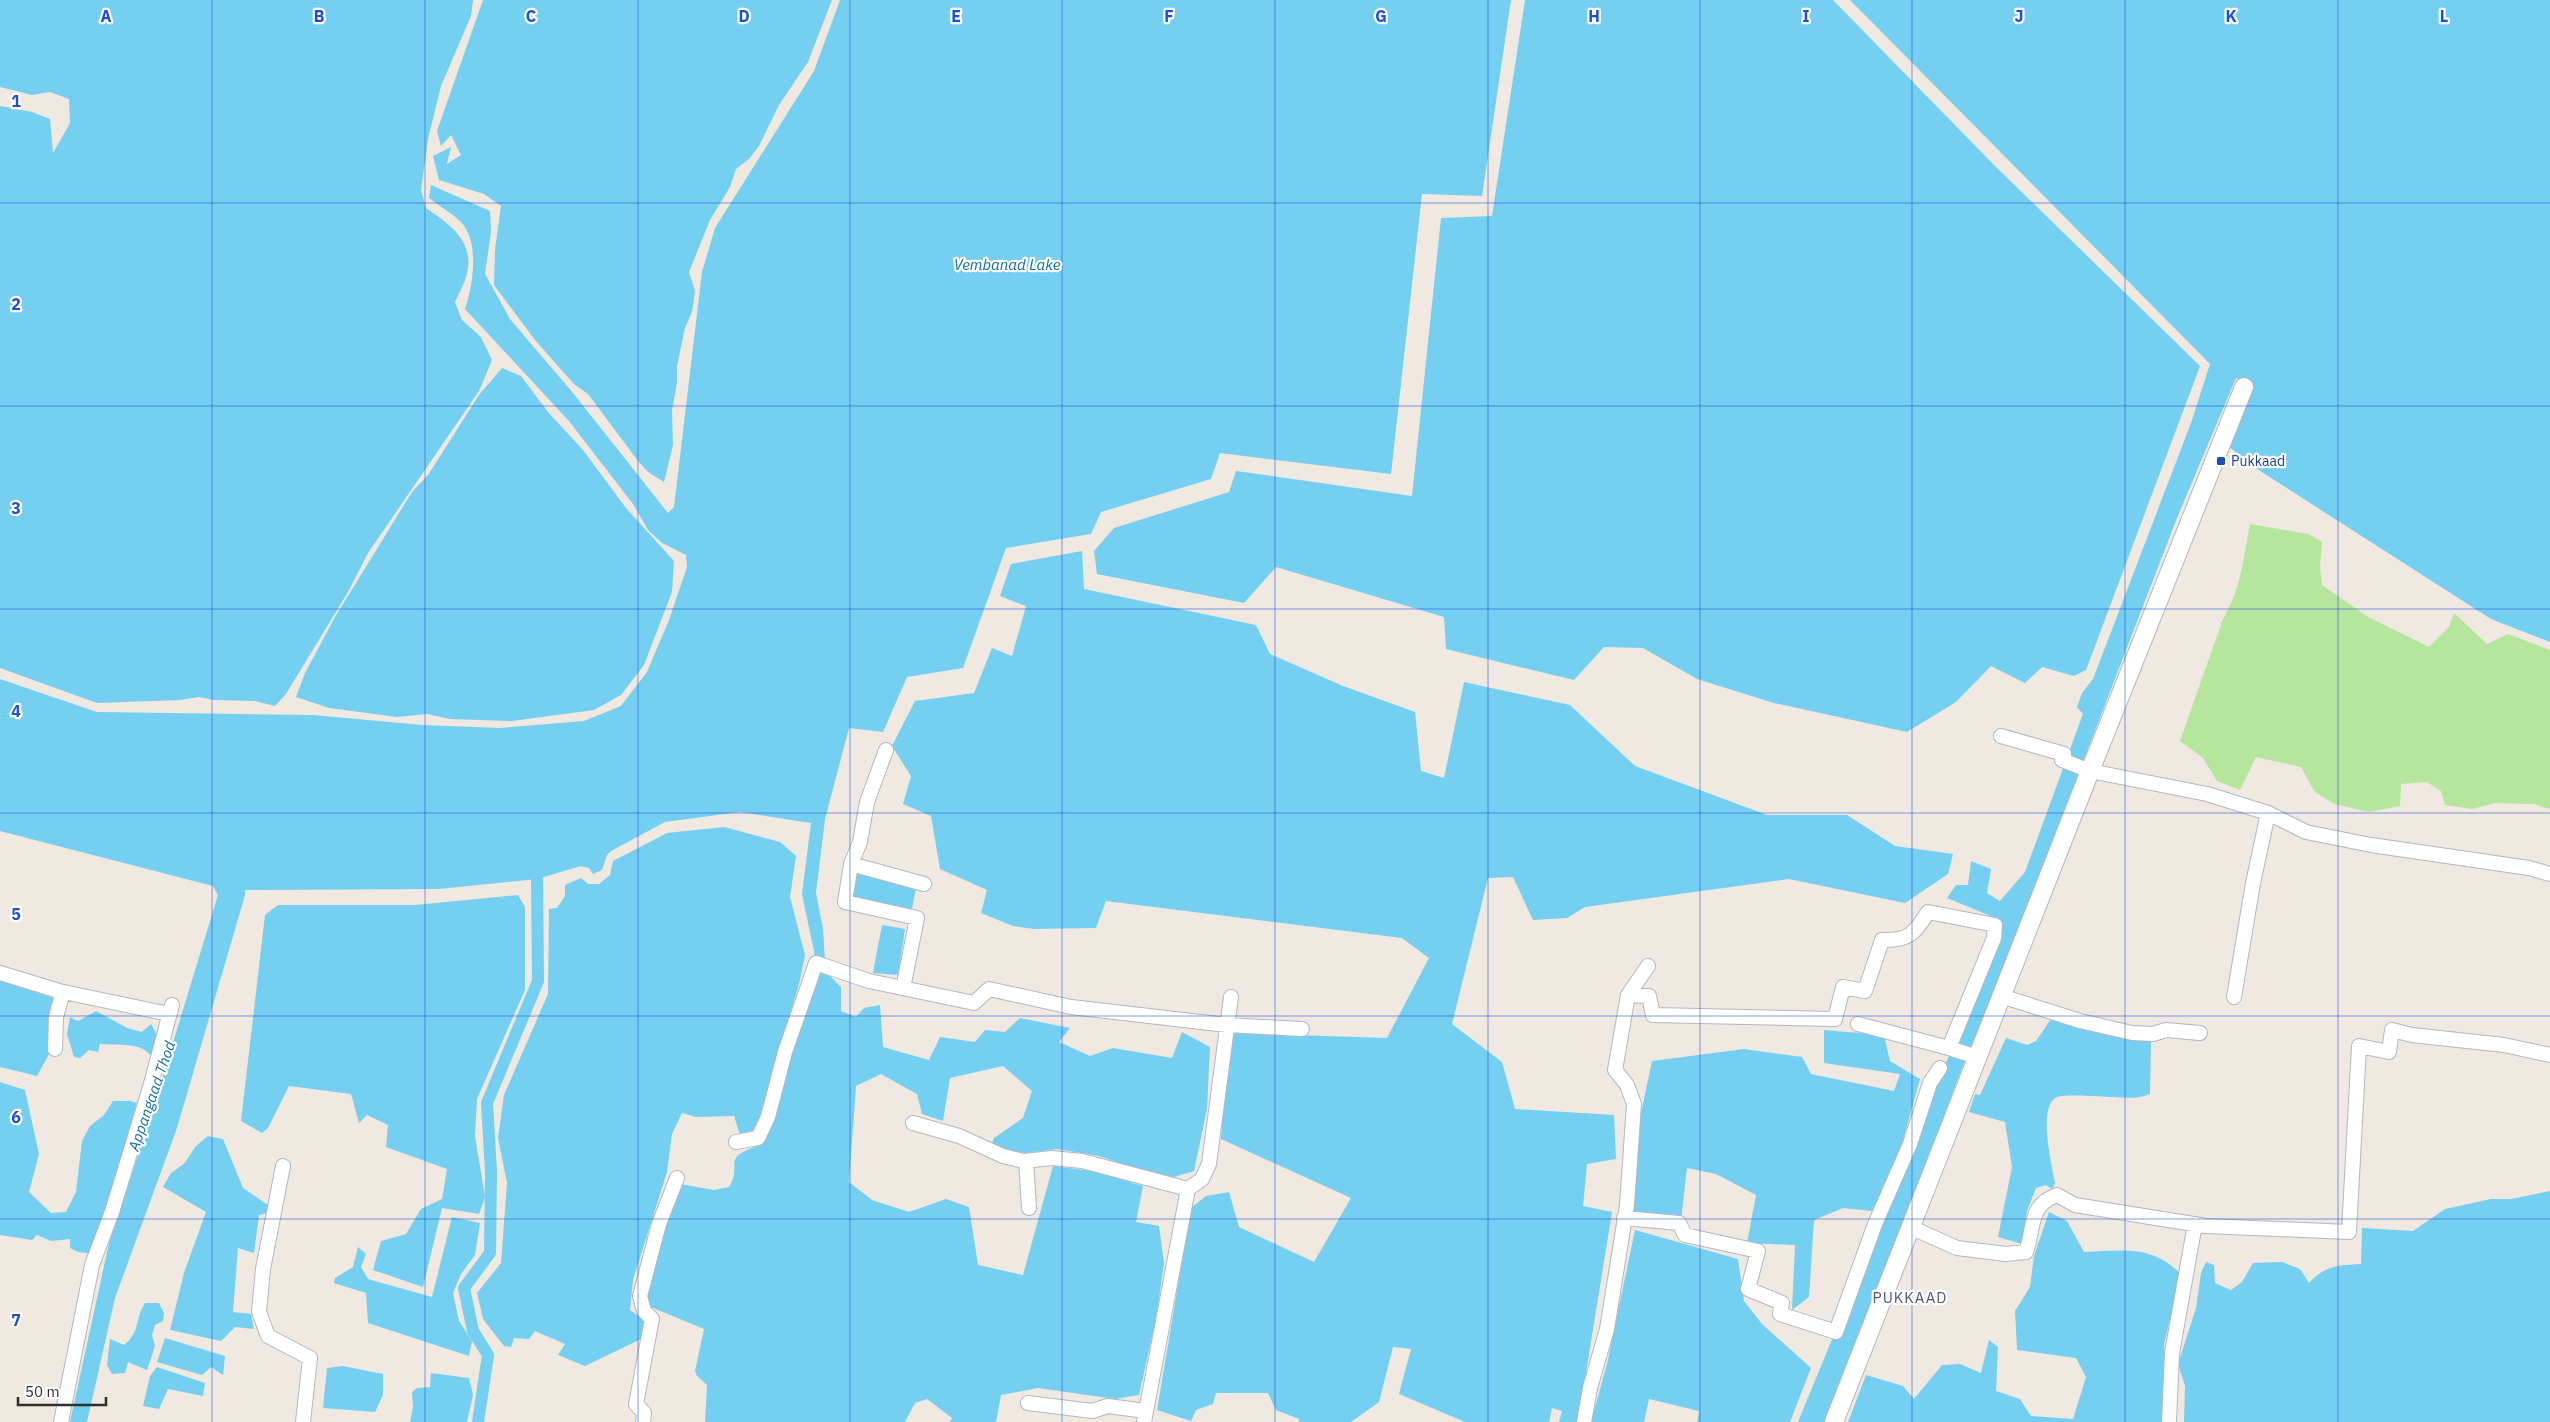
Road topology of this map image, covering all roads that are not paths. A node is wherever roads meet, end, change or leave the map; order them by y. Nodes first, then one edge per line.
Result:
1 (2244, 387) dead end
2 (2001, 736) dead end
3 (886, 750) dead end
4 (2090, 771) junction
5 (2268, 813) junction
6 (851, 864) junction
7 (2550, 874) edge
8 (924, 884) dead end
9 (1648, 966) dead end
10 (0, 974) edge
11 (903, 988) junction
12 (63, 992) junction
13 (1628, 995) junction
14 (2000, 996) junction
15 (1231, 997) dead end
16 (2234, 998) dead end
17 (1858, 1024) dead end
18 (1227, 1025) junction
19 (1302, 1029) dead end
20 (2200, 1033) dead end
21 (1949, 1048) junction
22 (55, 1049) dead end
23 (2550, 1055) edge
24 (1977, 1057) junction
25 (1940, 1068) dead end
26 (913, 1123) dead end
27 (736, 1142) dead end
28 (1026, 1161) junction
29 (283, 1166) dead end
30 (677, 1178) dead end
31 (1188, 1189) junction
32 (1029, 1208) dead end
33 (1624, 1218) junction
34 (2195, 1224) junction
35 (1910, 1227) junction
36 (1028, 1404) dead end
37 (1145, 1416) edge
38 (61, 1422) edge
39 (302, 1422) edge
40 (643, 1422) edge
41 (1584, 1422) edge
42 (1834, 1422) edge
43 (2169, 1422) edge

1 - 4 street
2 - 4 street
3 - 6 street
4 - 5 street
4 - 14 street
5 - 7 street
5 - 16 street
6 - 8 street
6 - 11 street
9 - 13 street
10 - 12 street
11 - 18 street
11 - 27 street
12 - 22 street
12 - 38 street
13 - 21 street
13 - 33 street
14 - 20 street
14 - 24 street
15 - 18 street
17 - 21 street
18 - 19 street
18 - 31 street
21 - 24 street
23 - 34 street
24 - 35 street
25 - 33 street
26 - 28 street
28 - 31 street
28 - 32 street
29 - 39 street
30 - 40 street
31 - 37 street
33 - 41 street
34 - 35 street
34 - 43 street
35 - 42 street
36 - 37 street

